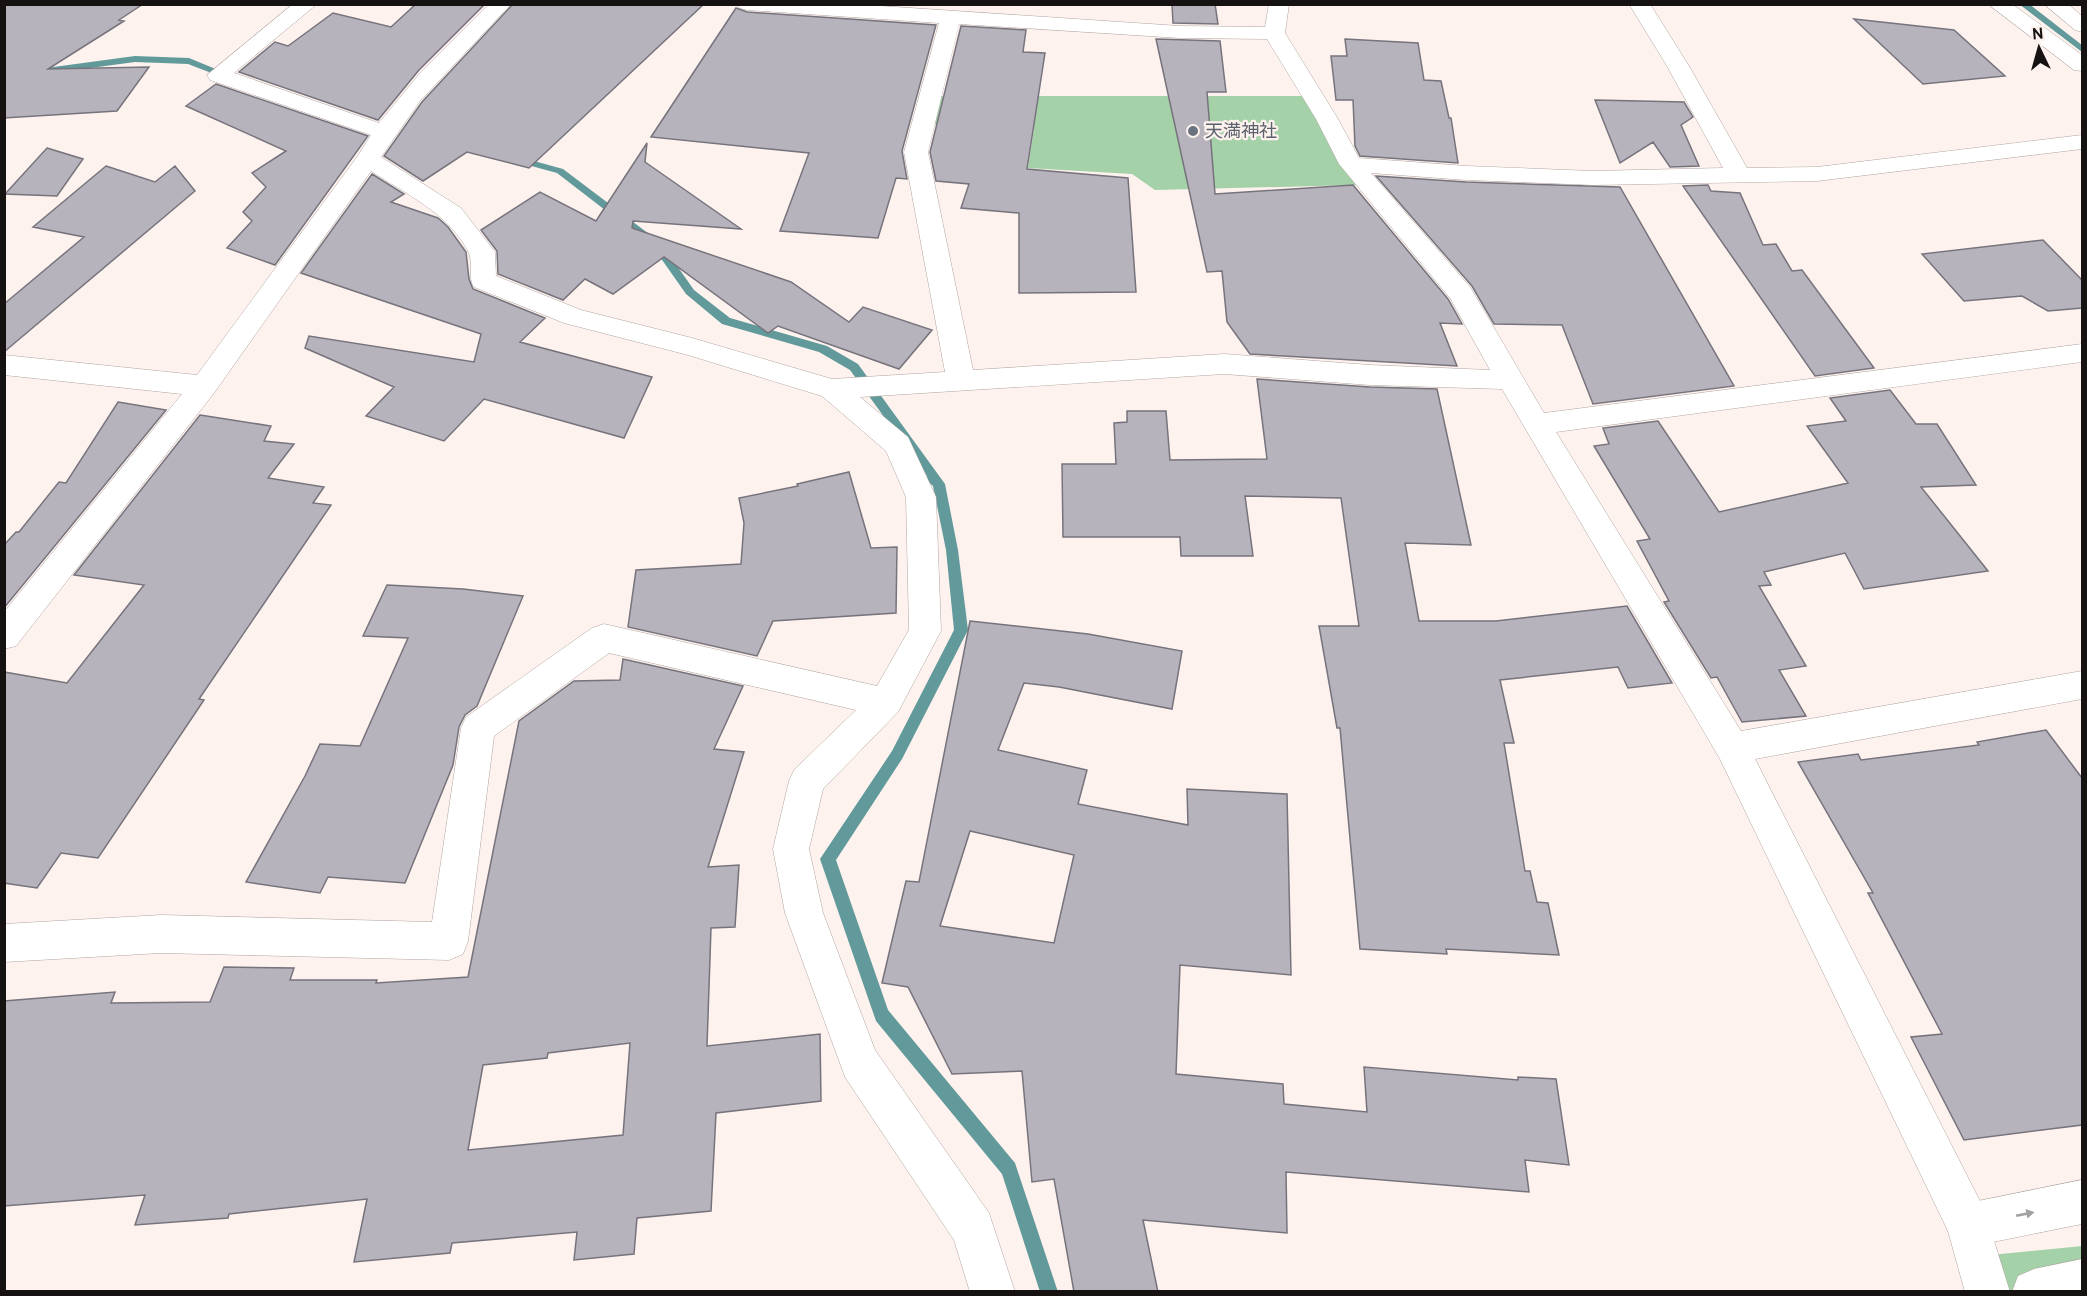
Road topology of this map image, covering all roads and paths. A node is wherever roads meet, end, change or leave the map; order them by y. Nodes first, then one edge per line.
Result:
1 (307, 4) edge
2 (501, 4) edge
3 (747, 4) edge
4 (1279, 4) edge
5 (1638, 4) edge
6 (1998, 4) edge
7 (2054, 4) edge
8 (976, 12) edge
9 (950, 19) junction
10 (2082, 26) edge
11 (1274, 33) junction
12 (2082, 65) edge
13 (383, 132) junction
14 (2082, 142) edge
15 (368, 159) junction
16 (1351, 164) junction
17 (1739, 175) junction
18 (2082, 352) edge
19 (4, 364) edge
20 (1510, 380) junction
21 (961, 381) junction
22 (204, 386) junction
23 (832, 389) junction
24 (1536, 424) junction
25 (4, 636) edge
26 (2082, 685) edge
27 (886, 702) junction
28 (1732, 748) junction
29 (4, 943) edge
30 (2082, 1202) edge
31 (1968, 1225) junction
32 (2082, 1282) edge
33 (993, 1292) edge
34 (1988, 1292) edge
35 (2034, 1292) edge

1 - 13 street
2 - 13 street
3 - 9 street
4 - 11 street
5 - 17 street
6 - 12 street
7 - 10 street
8 - 9 street
8 - 11 street
9 - 21 street
11 - 16 street
13 - 15 street
14 - 17 street
15 - 22 street
15 - 23 street
16 - 17 street
16 - 20 street
18 - 24 street
19 - 22 street
20 - 21 street
20 - 24 street
21 - 23 street
22 - 25 street
23 - 27 street
24 - 28 street
26 - 28 street
27 - 29 street
27 - 33 street
28 - 31 street
31 -> 30 street
31 - 34 street
32 - 35 street

